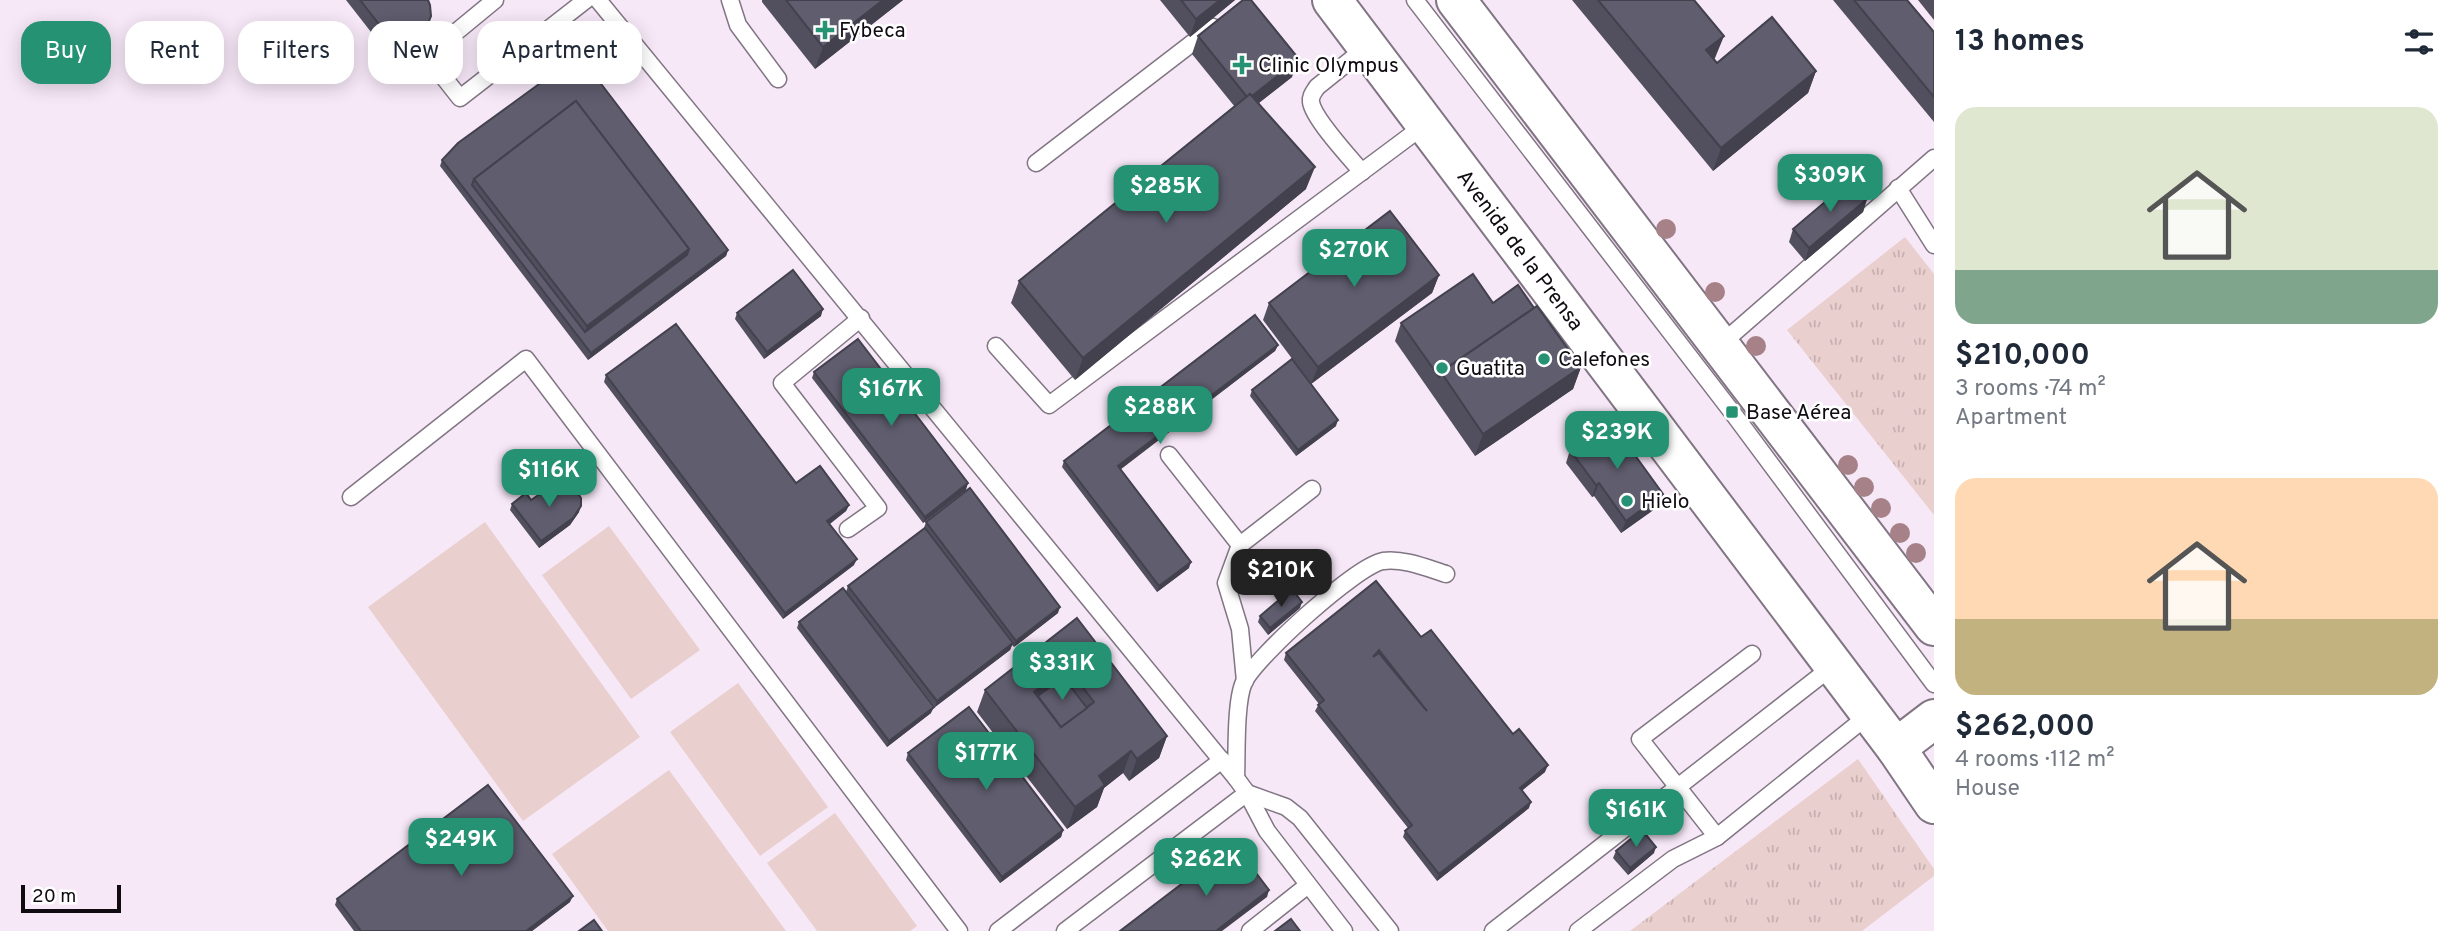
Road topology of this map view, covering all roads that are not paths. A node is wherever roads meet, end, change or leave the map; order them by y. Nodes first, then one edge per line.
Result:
1 (495, 0) edge
2 (586, 0) edge
3 (598, 0) edge
4 (730, 0) edge
5 (1332, 0) edge
6 (1415, 0) edge
7 (1456, 0) edge
8 (1227, 16) edge
9 (1368, 46) junction
10 (778, 79) dead end
11 (1426, 124) junction
12 (1934, 158) edge
13 (1036, 163) dead end
14 (1362, 172) junction
15 (1898, 188) junction
16 (1934, 245) edge
17 (861, 318) junction
18 (1720, 345) junction
19 (996, 346) dead end
20 (1169, 455) dead end
21 (1312, 489) dead end
22 (351, 498) dead end
23 (848, 529) dead end
24 (1240, 545) junction
25 (1446, 573) dead end
26 (1934, 626) edge
27 (1752, 654) dead end
28 (1833, 666) junction
29 (1245, 681) junction
30 (1934, 684) edge
31 (1870, 714) junction
32 (1934, 719) edge
33 (1896, 748) junction
34 (1222, 760) junction
35 (1236, 778) junction
36 (1677, 786) junction
37 (1247, 793) junction
38 (1934, 804) edge
39 (1717, 836) junction
40 (1308, 884) junction
41 (959, 931) edge
42 (998, 931) edge
43 (1065, 931) edge
44 (1250, 931) edge
45 (1344, 931) edge
46 (1390, 931) edge
47 (1493, 931) edge
48 (1578, 931) edge

1 - 2 lane
3 - 17 lane
4 - 10 lane
5 - 9 main road, Avenida de la Prensa
6 - 30 lane
7 - 18 main road
8 - 13 lane
9 - 11 main road, Avenida de la Prensa
9 - 14 lane
11 - 14 lane
11 - 28 main road, Avenida de la Prensa
12 - 15 lane
14 - 19 lane
15 - 16 lane
15 - 18 lane
17 - 23 lane
17 - 34 lane
18 - 26 main road
20 - 24 lane
21 - 24 lane
22 - 41 lane
24 - 29 lane
25 - 29 lane
27 - 36 lane
28 - 31 main road, Avenida de la Prensa
28 - 36 lane
29 - 35 lane
31 - 33 main road, Avenida de la Prensa
31 - 39 lane
32 - 33 main road
33 - 38 main road, Avenida de la Prensa
34 - 35 lane
34 - 42 lane
35 - 37 lane
36 - 39 lane
36 - 47 lane
37 - 40 lane
37 - 43 lane
37 - 46 lane
39 - 48 lane
40 - 44 lane
40 - 45 lane

